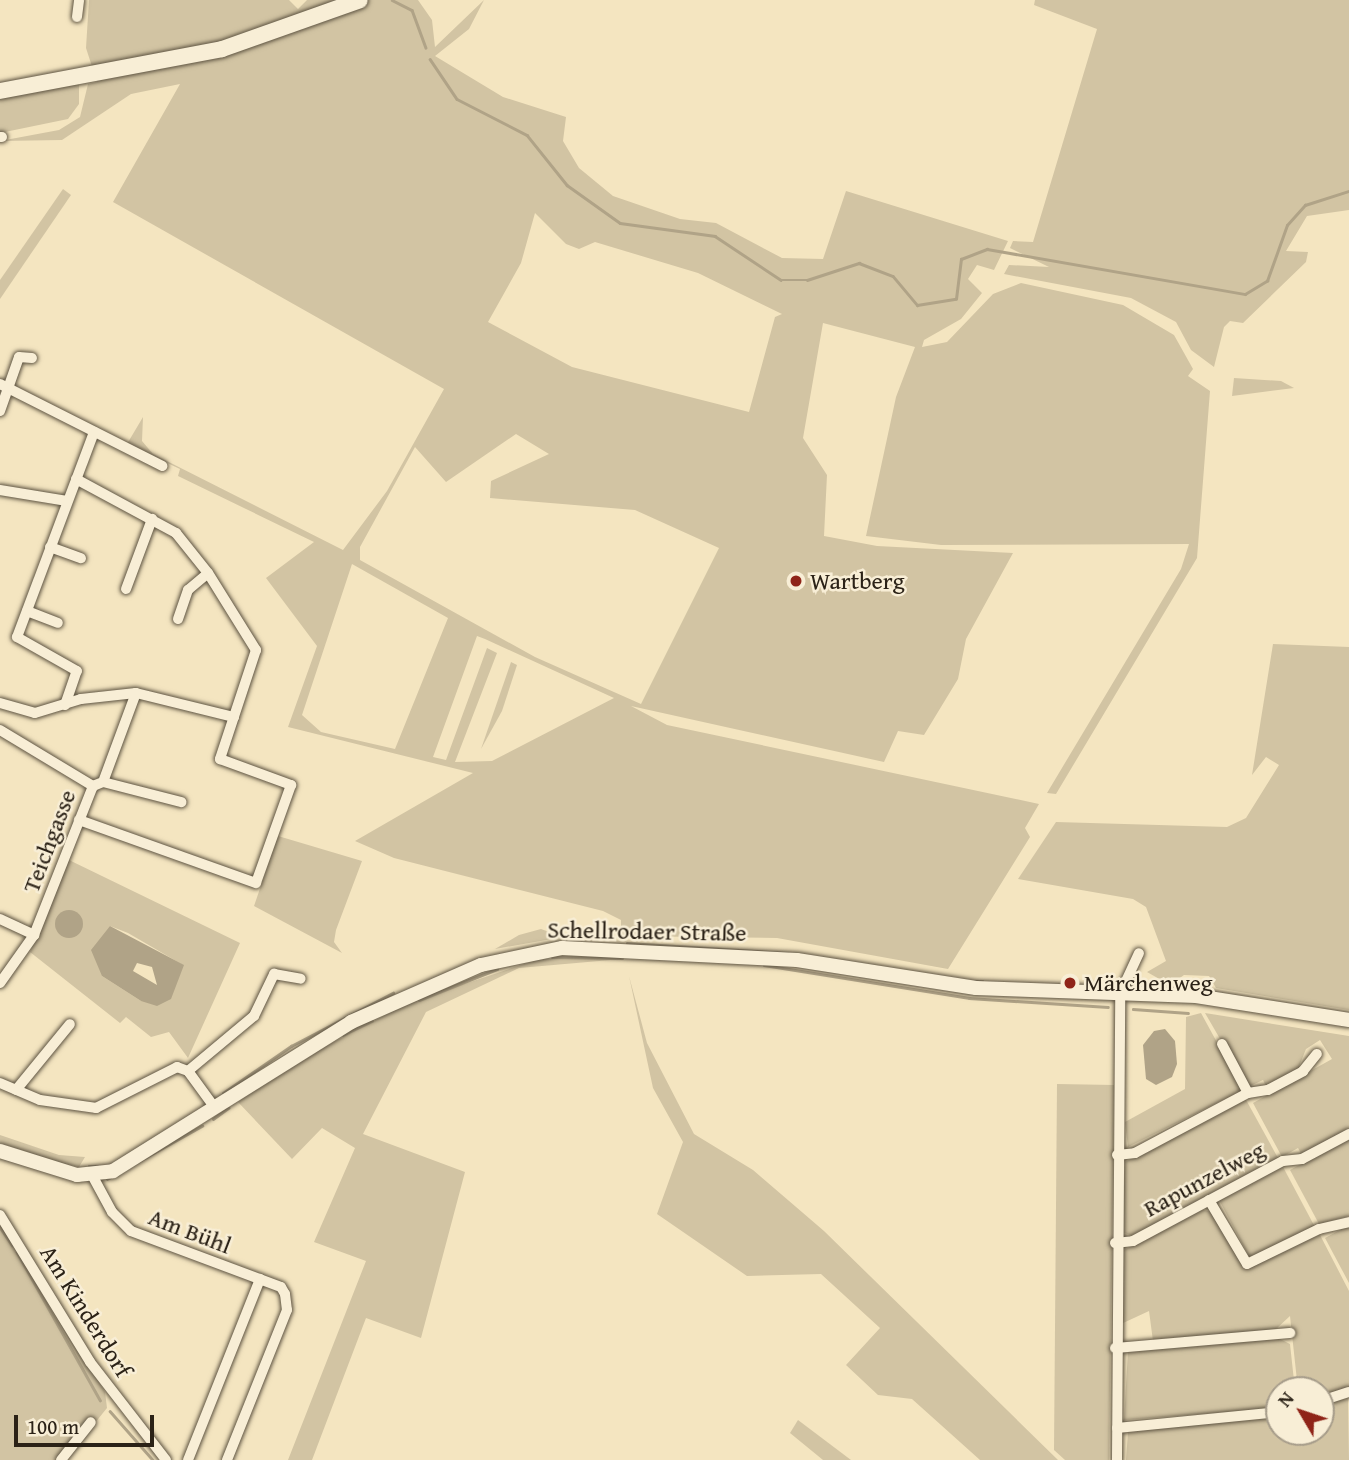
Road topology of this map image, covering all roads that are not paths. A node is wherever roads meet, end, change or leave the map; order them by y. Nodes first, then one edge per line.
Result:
1 (79, 0) edge
2 (360, 0) edge
3 (77, 17) dead end
4 (0, 91) edge
5 (32, 358) dead end
6 (4, 386) edge
7 (0, 411) edge
8 (94, 432) junction
9 (162, 466) dead end
10 (76, 479) junction
11 (0, 490) edge
12 (67, 501) junction
13 (152, 519) junction
14 (50, 547) junction
15 (80, 558) dead end
16 (208, 573) junction
17 (125, 589) dead end
18 (27, 611) junction
19 (178, 620) dead end
20 (58, 623) dead end
21 (136, 693) junction
22 (0, 703) edge
23 (65, 705) junction
24 (234, 717) junction
25 (0, 730) edge
26 (98, 784) junction
27 (181, 802) dead end
28 (79, 820) junction
29 (0, 919) edge
30 (34, 935) junction
31 (1139, 953) dead end
32 (301, 979) dead end
33 (0, 983) edge
34 (1120, 994) junction
35 (1349, 1020) edge
36 (70, 1024) dead end
37 (1222, 1044) dead end
38 (1317, 1054) dead end
39 (188, 1070) junction
40 (0, 1083) edge
41 (16, 1090) junction
42 (1248, 1093) junction
43 (215, 1108) junction
44 (1349, 1134) edge
45 (0, 1151) edge
46 (1117, 1155) junction
47 (92, 1175) junction
48 (1209, 1200) junction
49 (0, 1215) edge
50 (1349, 1222) edge
51 (1115, 1243) junction
52 (260, 1279) junction
53 (1290, 1333) dead end
54 (1115, 1348) junction
55 (1265, 1413) edge
56 (91, 1422) dead end
57 (1117, 1428) junction
58 (72, 1455) edge
59 (61, 1460) edge
60 (166, 1460) edge
61 (188, 1460) edge
62 (226, 1460) edge
63 (1117, 1460) edge

1 - 3 street
2 - 4 main road
5 - 6 street
6 - 7 street
6 - 8 street
8 - 9 street
8 - 10 street
10 - 12 street
10 - 13 street
11 - 12 street
12 - 14 street
13 - 16 street
13 - 17 street
14 - 15 street
14 - 18 street
16 - 19 street
16 - 24 street
18 - 20 street
18 - 23 street
21 - 23 street
21 - 24 street
21 - 26 street, Teichgasse
22 - 23 street
24 - 28 street
25 - 26 street
26 - 27 street
26 - 28 street, Teichgasse
28 - 30 street, Teichgasse
29 - 30 street
30 - 33 street, Teichgasse
31 - 34 street
32 - 39 street
34 - 35 street, Schellrodaer Straße
34 - 43 street, Schellrodaer Straße
34 - 46 street
36 - 41 street
37 - 42 street
38 - 42 street
39 - 41 street
39 - 43 street
40 - 41 street
42 - 46 street
43 - 47 street, Schellrodaer Straße
44 - 48 street, Rapunzelweg
45 - 47 street
46 - 51 street
47 - 52 street, Am Bühl
48 - 50 street
48 - 51 street, Rapunzelweg
49 - 60 street, Am Kinderdorf
51 - 54 street
52 - 61 street
52 - 62 street, Am Bühl
53 - 54 street
54 - 57 street
55 - 57 street
56 - 58 street
57 - 63 street
58 - 59 street

